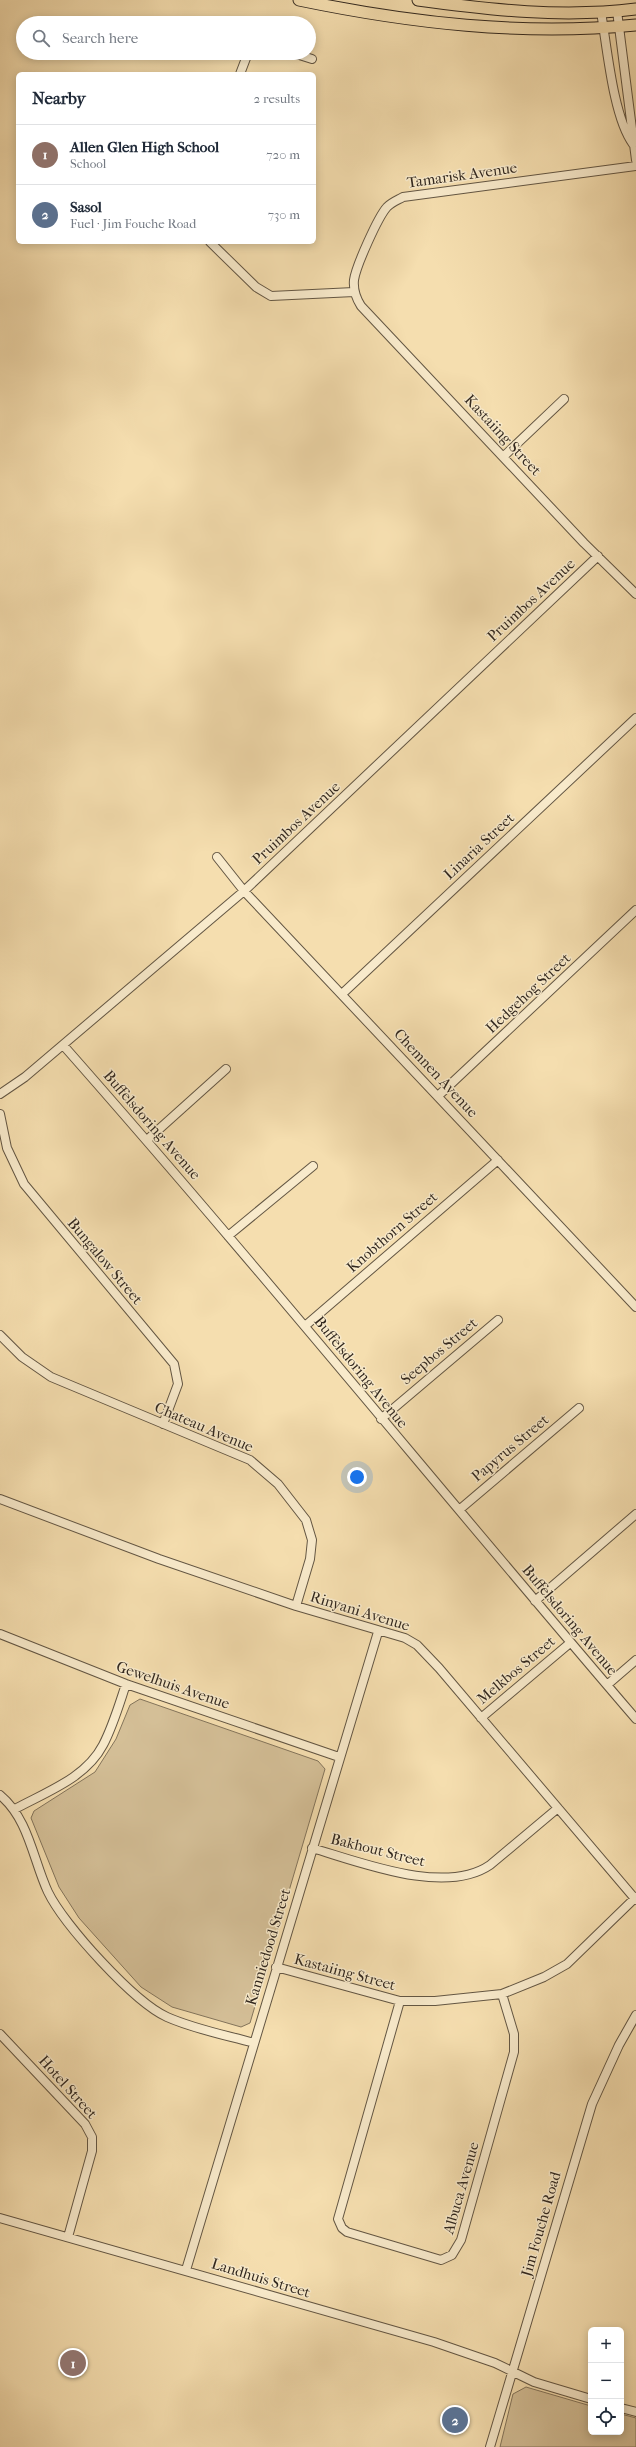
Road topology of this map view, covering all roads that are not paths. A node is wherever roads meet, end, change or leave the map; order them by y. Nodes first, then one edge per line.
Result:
1 (298, 0) edge
2 (418, 0) edge
3 (636, 9) edge
4 (618, 11) junction
5 (601, 12) junction
6 (636, 24) edge
7 (620, 26) junction
8 (603, 27) junction
9 (245, 60) edge
10 (241, 72) edge
11 (633, 144) junction
12 (636, 160) edge
13 (636, 166) edge
14 (212, 244) edge
15 (354, 292) junction
16 (564, 399) dead end
17 (504, 456) junction
18 (598, 556) junction
19 (636, 594) edge
20 (636, 718) edge
21 (217, 857) dead end
22 (244, 891) junction
23 (636, 910) edge
24 (342, 994) junction
25 (63, 1045) junction
26 (226, 1069) dead end
27 (0, 1094) edge
28 (438, 1096) junction
29 (0, 1114) edge
30 (147, 1140) junction
31 (498, 1160) junction
32 (313, 1166) dead end
33 (228, 1236) junction
34 (636, 1308) edge
35 (498, 1320) dead end
36 (305, 1326) junction
37 (0, 1335) edge
38 (579, 1408) dead end
39 (381, 1419) junction
40 (163, 1424) junction
41 (0, 1499) edge
42 (459, 1510) junction
43 (636, 1514) edge
44 (534, 1601) junction
45 (296, 1606) junction
46 (378, 1632) junction
47 (0, 1634) edge
48 (570, 1643) junction
49 (636, 1660) edge
50 (126, 1684) junction
51 (607, 1685) junction
52 (481, 1718) junction
53 (636, 1719) edge
54 (339, 1757) junction
55 (0, 1796) edge
56 (558, 1808) junction
57 (14, 1809) junction
58 (312, 1848) junction
59 (636, 1898) edge
60 (276, 1967) junction
61 (502, 1994) junction
62 (400, 2001) junction
63 (636, 2015) edge
64 (0, 2034) edge
65 (254, 2043) junction
66 (0, 2218) edge
67 (68, 2237) junction
68 (186, 2270) junction
69 (513, 2371) junction
70 (588, 2398) edge
71 (624, 2409) edge
72 (636, 2412) edge
73 (490, 2447) edge

1 - 8 main road
2 - 5 main road
3 - 4 main road
4 - 5 main road
4 - 7 street
5 - 8 street
6 - 7 main road
7 - 8 main road
7 - 11 street
8 - 11 street
9 - 10 street
11 - 12 street
13 - 15 street, Tamarisk Avenue
14 - 15 street
15 - 17 street, Kastaiing Street
16 - 17 street
17 - 18 street, Kastaiing Street
18 - 19 street, Kastaiing Street
18 - 22 street, Pruimbos Avenue
20 - 24 street, Linaria Street
21 - 22 street, Chemnen Avenue
22 - 24 street, Chemnen Avenue
22 - 25 street, Pruimbos Avenue
23 - 28 street, Hedgehog Street
24 - 28 street, Chemnen Avenue
25 - 27 street, Pruimbos Avenue
25 - 30 street, Buffelsdoring Avenue
26 - 30 street
28 - 31 street, Chemnen Avenue
29 - 40 street, Bungalow Street
30 - 33 street, Buffelsdoring Avenue
31 - 34 street, Chemnen Avenue
31 - 36 street, Knobthorn Street
32 - 33 street
33 - 36 street, Buffelsdoring Avenue
35 - 39 street, Seepbos Street
36 - 39 street, Buffelsdoring Avenue
37 - 40 street, Chateau Avenue
38 - 42 street, Papyrus Street
39 - 42 street, Buffelsdoring Avenue
40 - 45 street, Chateau Avenue
41 - 45 street, Rinyani Avenue
42 - 44 street, Buffelsdoring Avenue
43 - 44 street
44 - 48 street, Buffelsdoring Avenue
45 - 46 street, Rinyani Avenue
46 - 52 street, Rinyani Avenue
46 - 54 street, Kanniedood Street
47 - 50 street, Gewelhuis Avenue
48 - 51 street, Buffelsdoring Avenue
48 - 52 street, Melkbos Street
49 - 51 street
50 - 54 street, Gewelhuis Avenue
50 - 57 street
51 - 53 street, Buffelsdoring Avenue
52 - 56 street, Rinyani Avenue
54 - 58 street, Kanniedood Street
55 - 57 street
56 - 58 street, Bakhout Street
56 - 59 street, Rinyani Avenue
57 - 65 street
58 - 60 street, Kanniedood Street
59 - 61 street, Kastaiing Street
60 - 62 street, Kastaiing Street
60 - 65 street, Kanniedood Street
61 - 62 street, Kastaiing Street
61 - 62 street, Albuca Avenue
63 - 69 street, Jim Fouche Road
64 - 67 street, Hotel Street
65 - 68 street, Kanniedood Street
66 - 67 street, Landhuis Street
67 - 68 street, Landhuis Street
68 - 69 street, Landhuis Street
69 - 70 street, Landhuis Street
69 - 73 street, Jim Fouche Road
71 - 72 street

